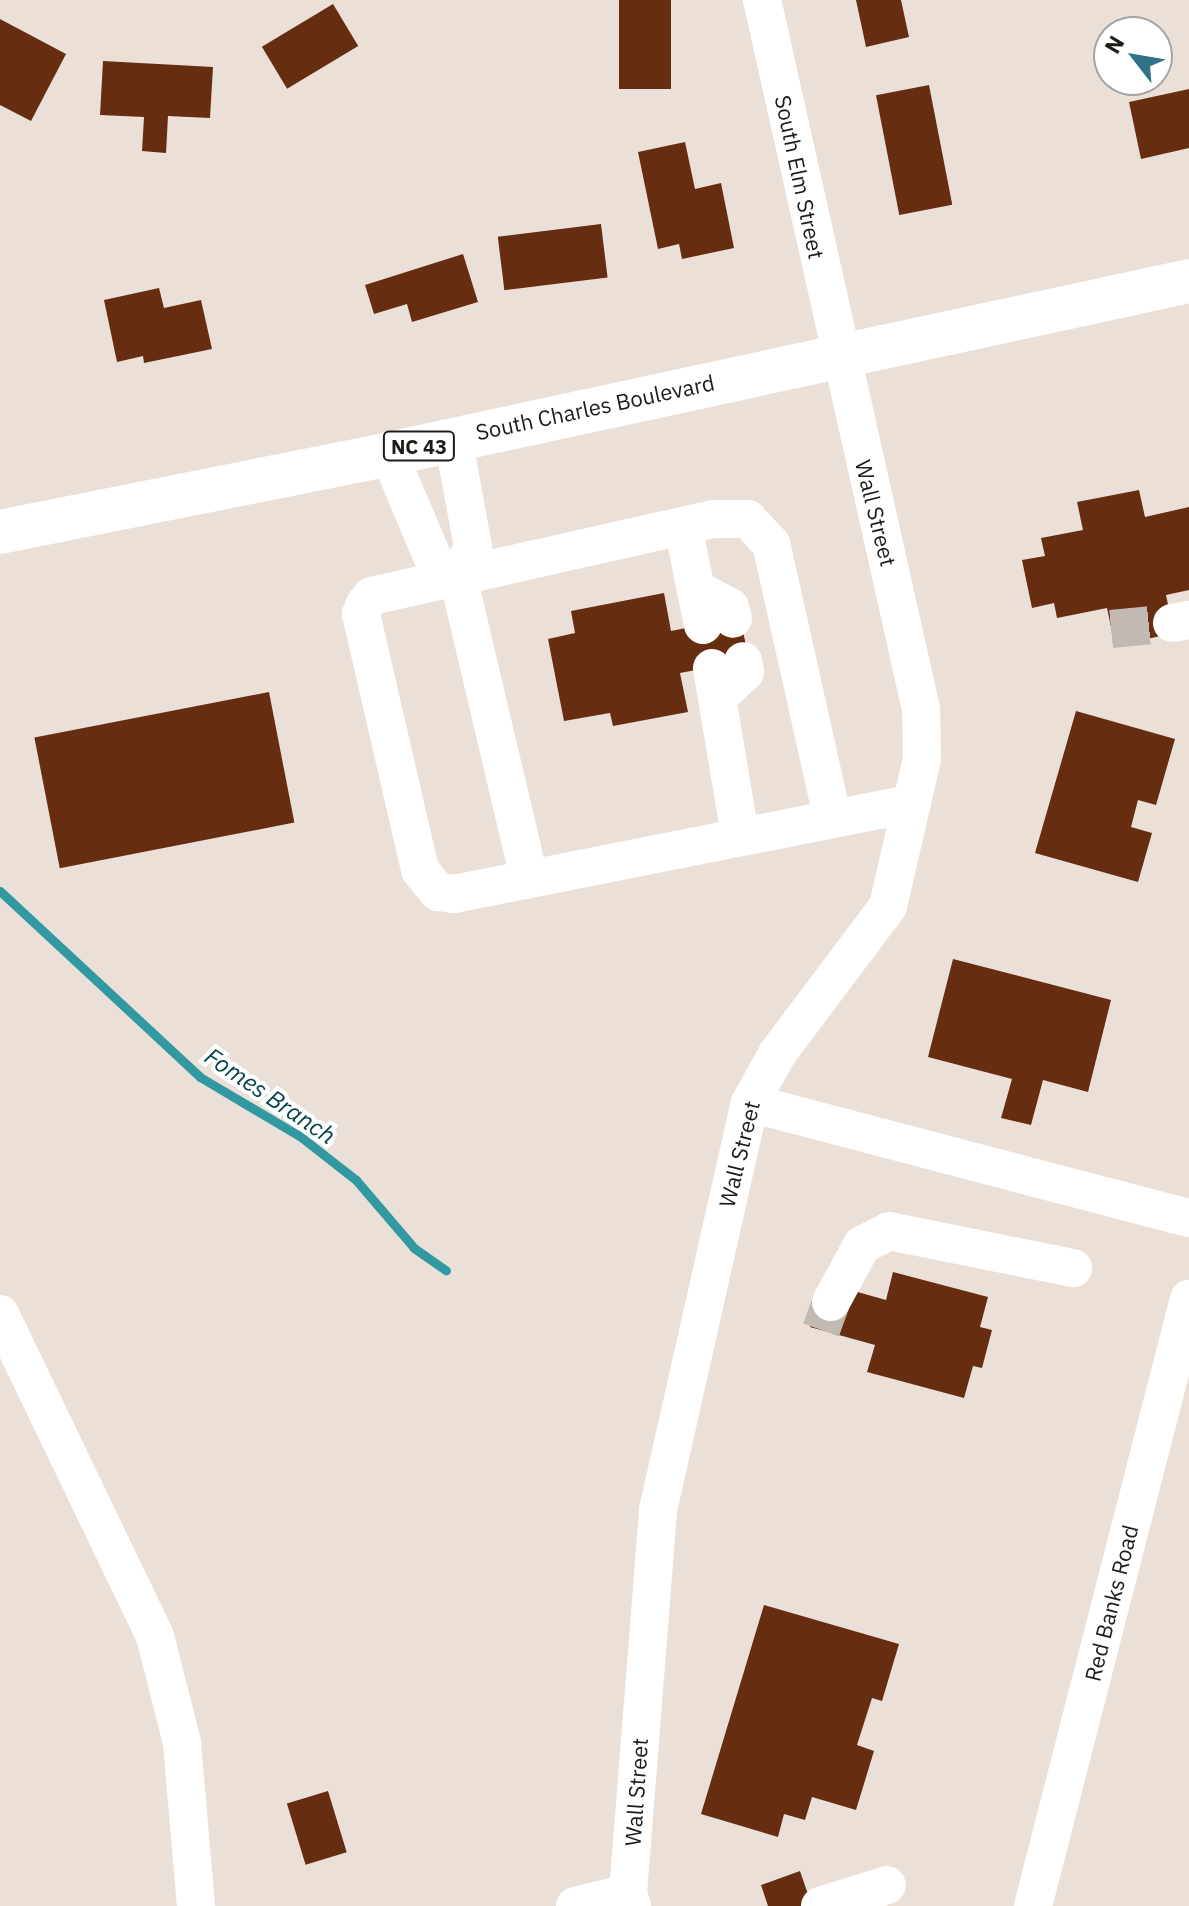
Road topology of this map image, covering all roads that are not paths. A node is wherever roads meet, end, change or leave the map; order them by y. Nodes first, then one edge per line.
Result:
1 (762, 0) edge
2 (1189, 281) edge
3 (837, 355) junction
4 (453, 438) junction
5 (389, 454) junction
6 (683, 526) junction
7 (0, 532) edge
8 (458, 577) junction
9 (711, 611) dead end
10 (724, 676) dead end
11 (912, 803) junction
12 (832, 816) junction
13 (740, 835) junction
14 (529, 878) junction
15 (750, 1103) junction
16 (1189, 1218) edge
17 (1073, 1268) dead end
18 (1189, 1299) edge
19 (831, 1302) tunnel mouth
20 (0, 1314) edge
21 (887, 1885) dead end
22 (630, 1900) edge
23 (196, 1906) edge
24 (575, 1906) edge
25 (820, 1906) edge
26 (1033, 1906) edge

1 - 3 street, South Elm Street
2 - 3 main road, South Charles Boulevard / NC 43
3 - 4 main road, South Charles Boulevard / NC 43
3 - 11 street, Wall Street
4 - 5 main road, South Charles Boulevard / NC 43
4 - 8 street
5 - 7 main road, South Charles Boulevard / NC 43
5 - 8 street
6 - 8 street
6 - 9 street
6 - 12 street
8 - 14 street
8 - 14 street
10 - 13 street
11 - 12 street
11 - 15 street, Wall Street
12 - 13 street
13 - 14 street
15 - 16 street
15 - 22 street, Wall Street
17 - 19 street
18 - 26 street, Red Banks Road
20 - 23 street
21 - 25 street
22 - 24 street

